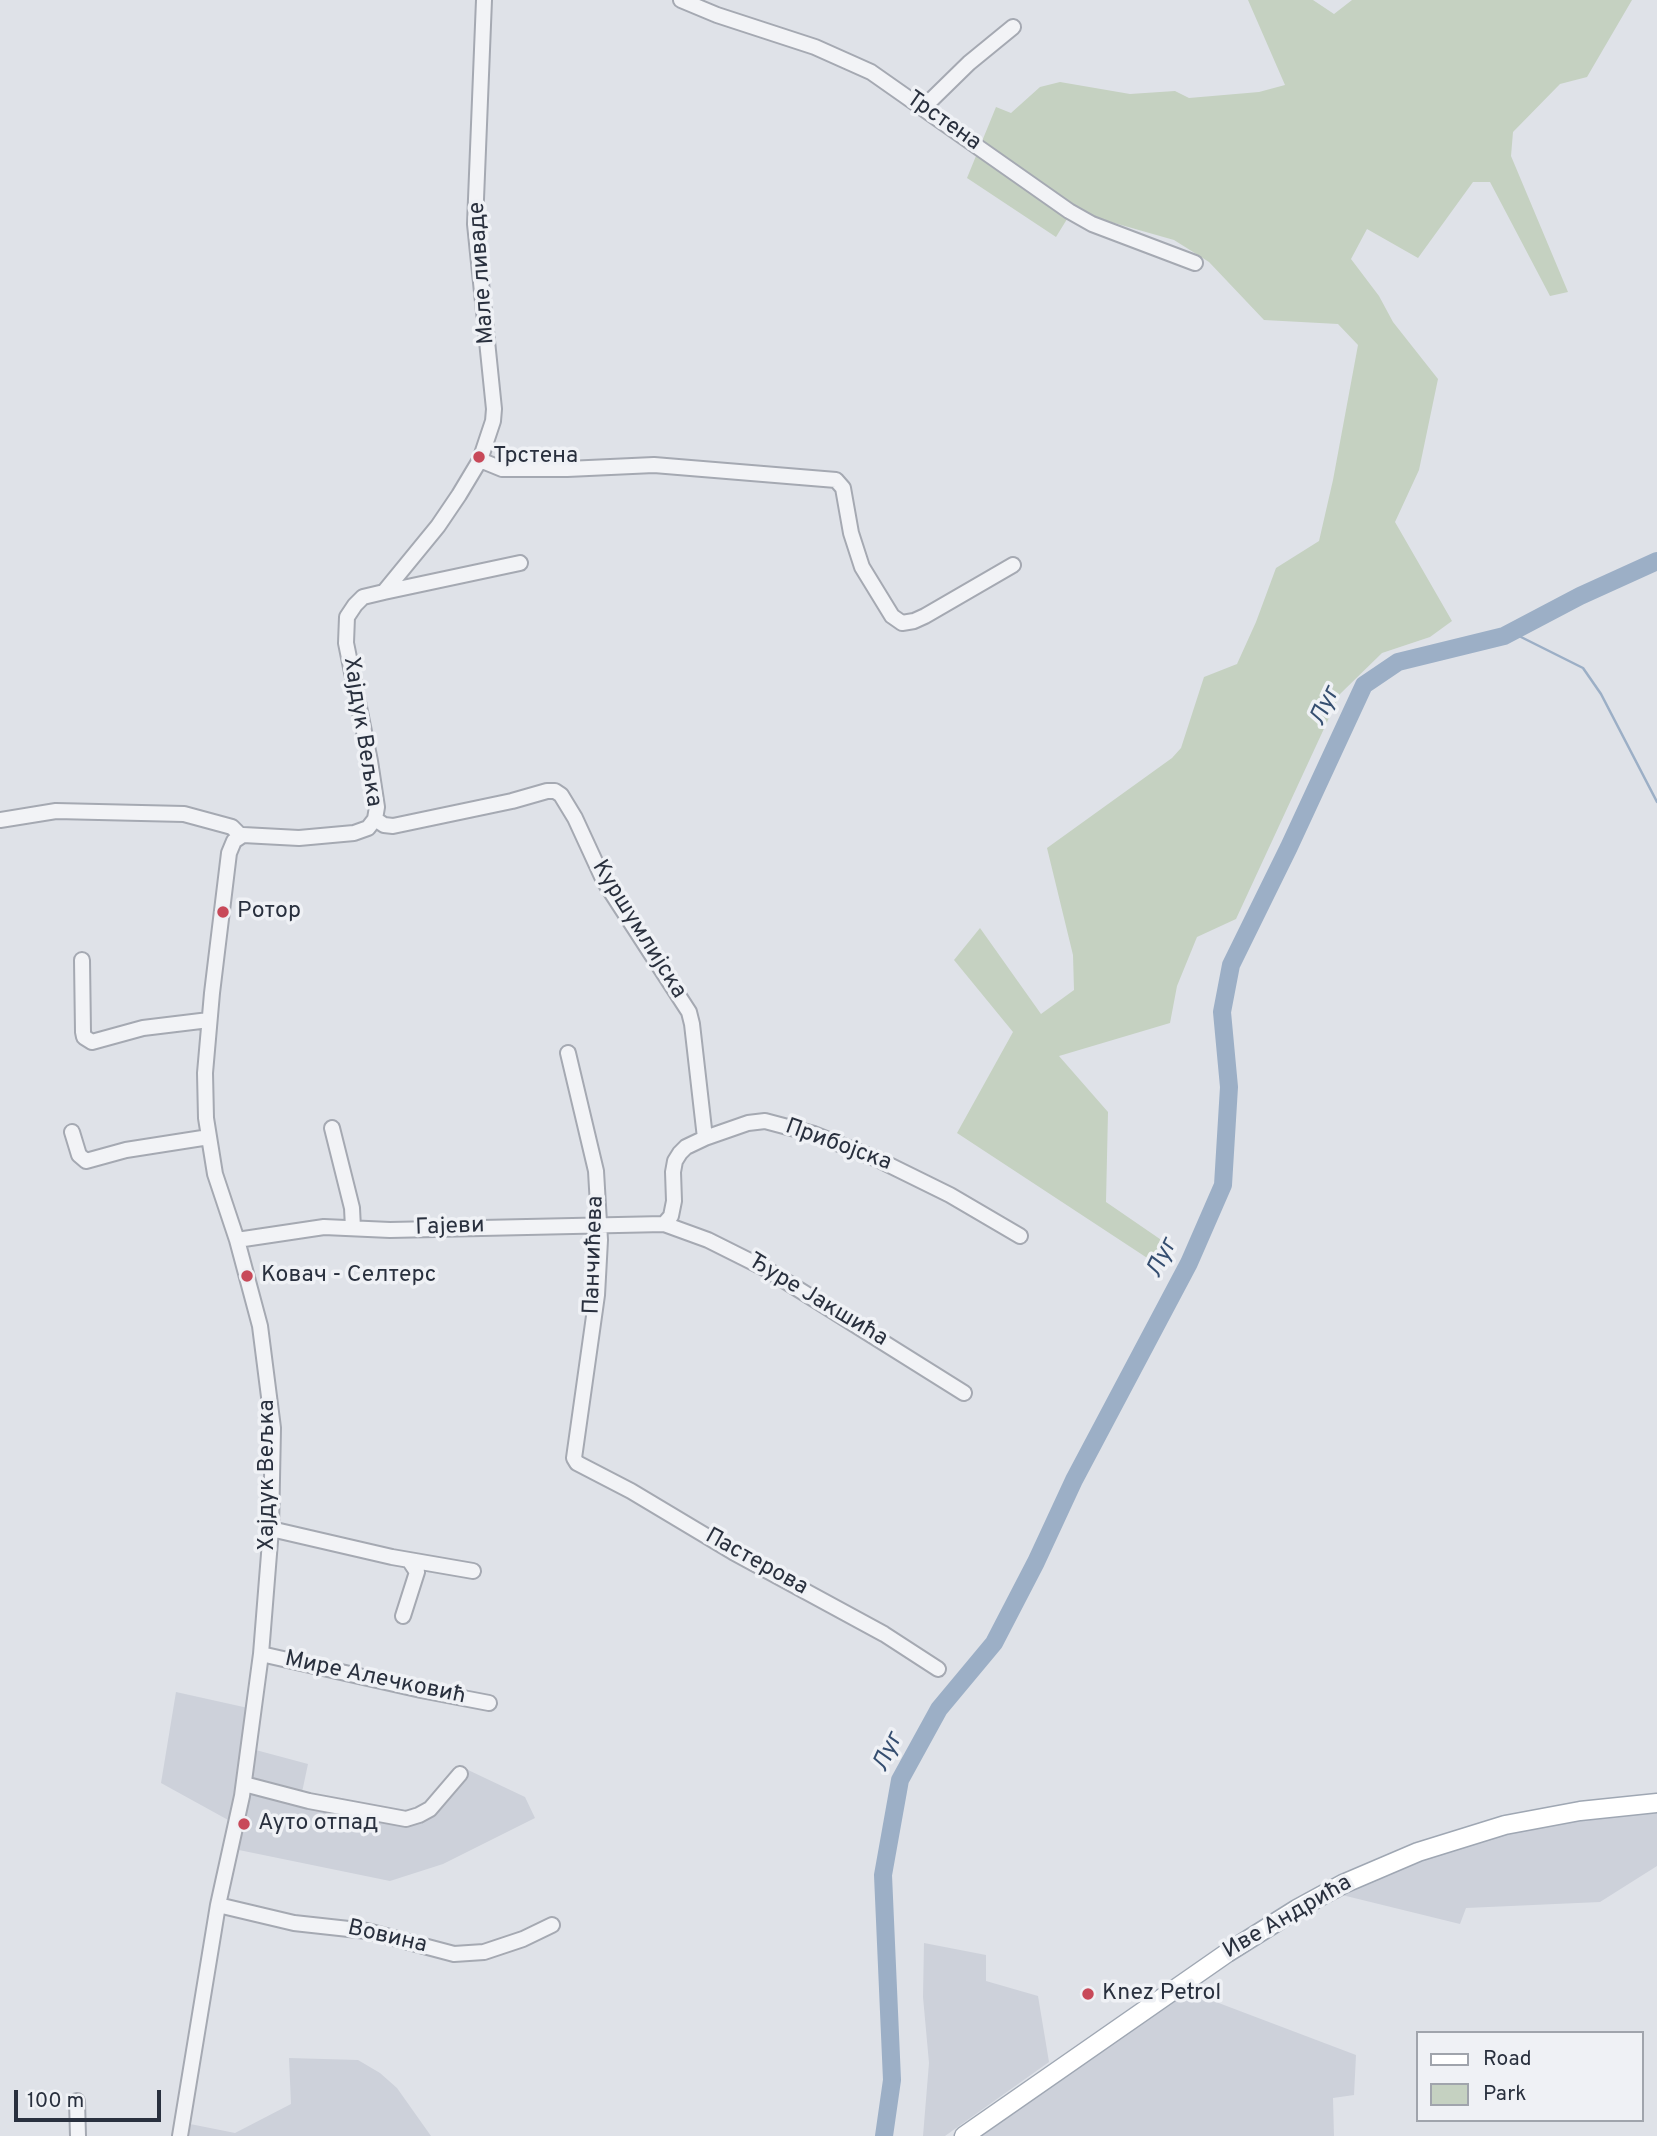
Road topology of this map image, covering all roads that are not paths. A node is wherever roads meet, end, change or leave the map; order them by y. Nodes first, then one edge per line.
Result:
1 (484, 0) edge
2 (681, 0) edge
3 (1013, 27) dead end
4 (923, 108) junction
5 (1195, 263) dead end
6 (480, 460) junction
7 (520, 563) dead end
8 (1013, 565) dead end
9 (384, 592) junction
10 (375, 819) junction
11 (0, 820) edge
12 (241, 836) junction
13 (82, 960) dead end
14 (209, 1020) junction
15 (568, 1053) dead end
16 (332, 1128) dead end
17 (72, 1132) dead end
18 (209, 1137) junction
19 (705, 1138) junction
20 (598, 1224) junction
21 (664, 1224) junction
22 (353, 1228) junction
23 (1020, 1236) dead end
24 (237, 1240) junction
25 (964, 1393) dead end
26 (574, 1458) joint
27 (271, 1529) junction
28 (409, 1560) junction
29 (473, 1571) dead end
30 (403, 1616) dead end
31 (261, 1654) junction
32 (938, 1669) dead end
33 (489, 1703) dead end
34 (460, 1774) dead end
35 (244, 1784) junction
36 (1657, 1803) edge
37 (218, 1905) junction
38 (552, 1925) dead end
39 (77, 2101) dead end
40 (78, 2136) edge
41 (180, 2136) edge
42 (964, 2136) edge

1 - 6 street, Мале ливаде
2 - 4 street, Трстена
3 - 4 street
4 - 5 street, Трстена
6 - 8 street
6 - 9 street, Хајдук Вељка
7 - 9 street, Хајдук Вељка
9 - 10 street, Хајдук Вељка
10 - 12 street, Хајдук Вељка
10 - 19 street, Куршумлијска
11 - 12 street
12 - 14 street, Хајдук Вељка
13 - 14 street
14 - 18 street, Хајдук Вељка
15 - 20 street, Панчићева
16 - 22 street
17 - 18 street
18 - 24 street, Хајдук Вељка
19 - 21 street, Прибојска
19 - 23 street, Прибојска
20 - 21 street, Гајеви
20 - 22 street, Гајеви
20 - 26 street, Панчићева
21 - 25 street, Ђуре Јакшића
22 - 24 street, Гајеви
24 - 27 street, Хајдук Вељка
26 - 32 street, Пастерова
27 - 28 street
27 - 31 street, Хајдук Вељка
28 - 29 street
28 - 30 street
31 - 33 street, Мире Алечковић
31 - 35 street, Хајдук Вељка
34 - 35 street
35 - 37 street, Хајдук Вељка
36 - 42 main road, Иве Андрића
37 - 38 street, Вовина
37 - 41 street, Хајдук Вељка
39 - 40 street

